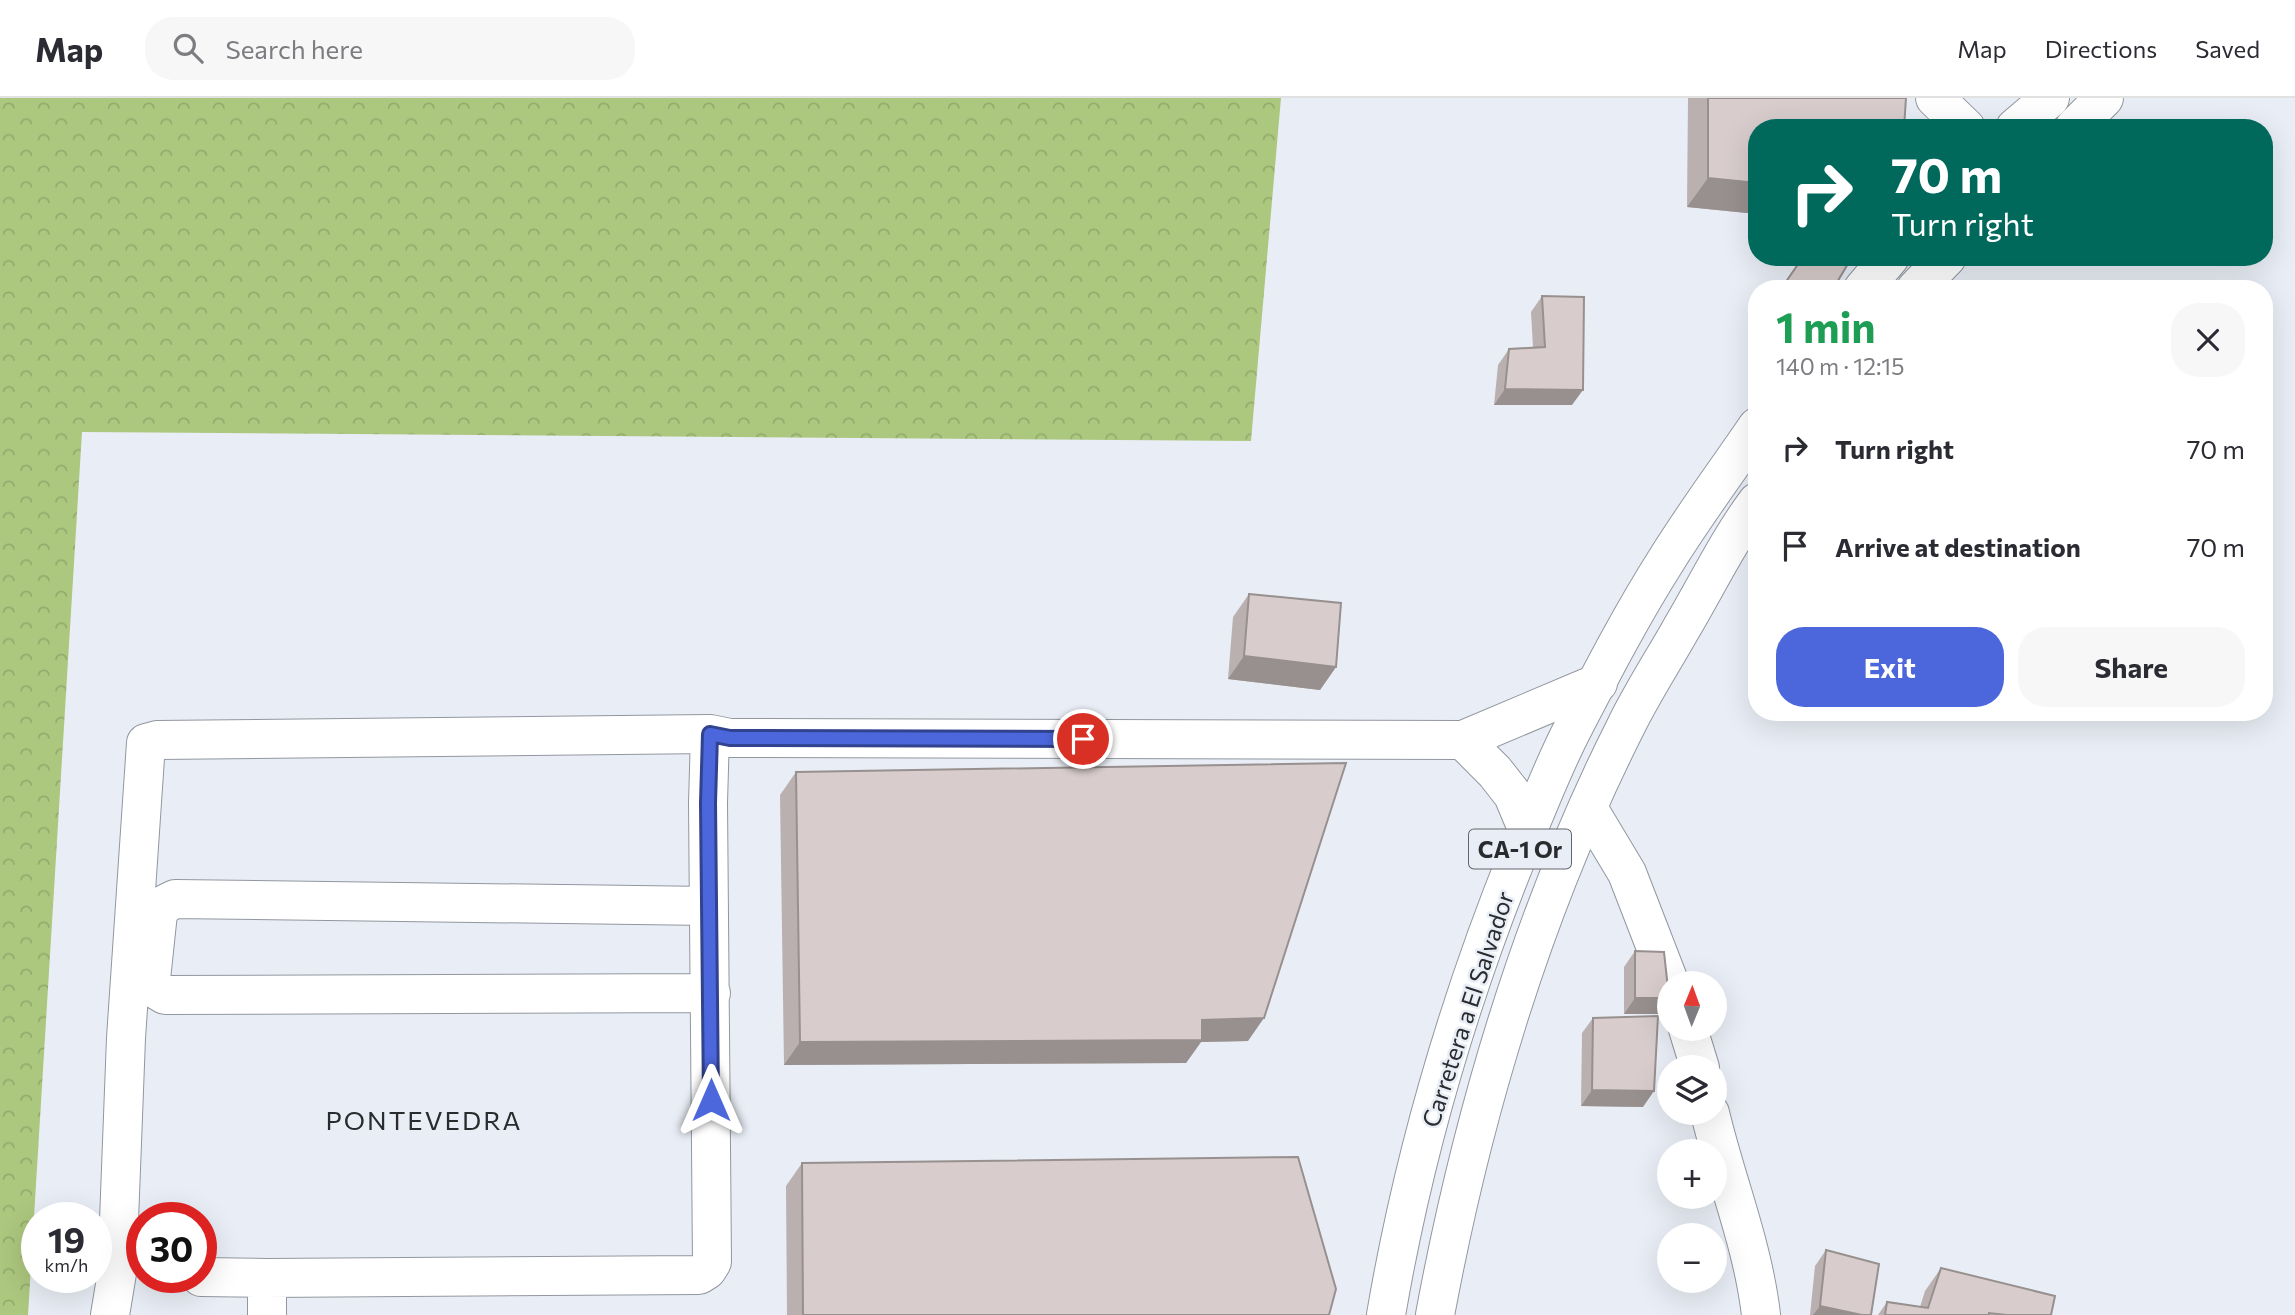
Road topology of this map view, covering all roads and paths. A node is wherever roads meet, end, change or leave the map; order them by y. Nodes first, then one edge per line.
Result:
1 (1935, 98) edge
2 (2050, 98) edge
3 (2104, 98) edge
4 (1957, 119) edge
5 (2026, 119) edge
6 (2083, 119) edge
7 (1882, 266) edge
8 (1938, 266) edge
9 (1871, 280) edge
10 (1925, 280) edge
11 (1748, 440) edge
12 (1748, 517) edge
13 (1598, 683) junction
14 (710, 734) junction
15 (1463, 740) junction
16 (1588, 808) junction
17 (1528, 831) junction
18 (709, 906) junction
19 (1665, 971) edge
20 (711, 993) junction
21 (1713, 1125) edge
22 (217, 1282) edge
23 (267, 1297) edge
24 (110, 1315) edge
25 (1386, 1315) edge
26 (1435, 1315) edge
27 (1761, 1315) edge

1 - 4 main road
2 - 5 main road
3 - 6 main road
7 - 9 main road
8 - 10 main road
11 - 13 main road, Carretera a El Salvador / CA-1 Or
12 - 16 main road, Carretera a El Salvador / CA-1 Or
13 - 15 main road
13 - 17 main road, Carretera a El Salvador / CA-1 Or
14 - 15 main road
14 - 18 main road
14 - 24 main road
15 - 17 main road
16 - 19 main road
16 - 26 main road, Carretera a El Salvador / CA-1 Or
17 - 25 main road, Carretera a El Salvador / CA-1 Or
18 - 20 main road
18 - 20 main road
20 - 23 main road
21 - 27 main road
22 - 23 main road

